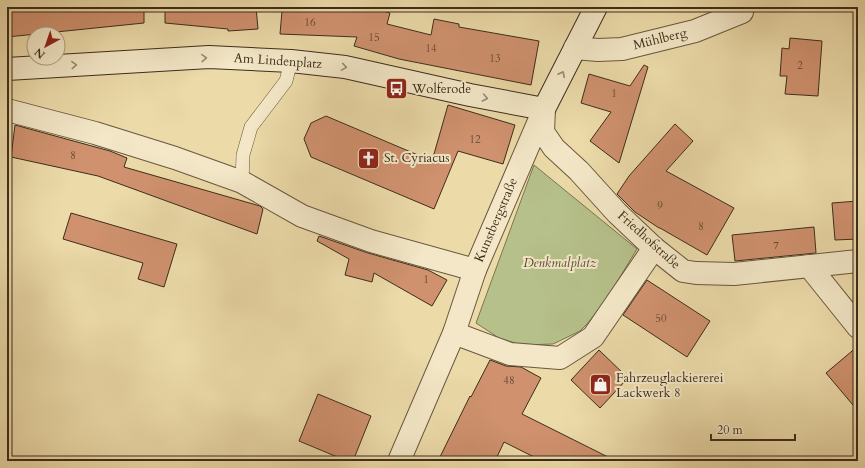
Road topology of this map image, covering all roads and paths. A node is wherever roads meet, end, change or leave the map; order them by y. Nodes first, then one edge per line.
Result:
1 (596, 7) edge
2 (742, 12) dead end
3 (575, 48) junction
4 (291, 61) junction
5 (7, 69) edge
6 (544, 109) junction
7 (7, 110) edge
8 (242, 182) junction
9 (654, 248) junction
10 (858, 261) edge
11 (809, 266) junction
12 (475, 270) junction
13 (858, 327) edge
14 (454, 333) junction
15 (399, 461) edge

1 - 3 street
2 - 3 street, Mühlberg
6 -> 3 street
5 -> 4 street, Am Lindenplatz
4 -> 6 street, Am Lindenplatz
4 - 8 lane
6 - 9 street, Friedhofstraße
6 - 12 street, Kunstbergstraße
7 - 8 street
8 - 12 street
9 - 11 street, Friedhofstraße
9 - 14 street
10 - 11 street, Friedhofstraße
11 - 13 street
12 - 14 street, Kunstbergstraße
14 - 15 street, Kunstbergstraße

